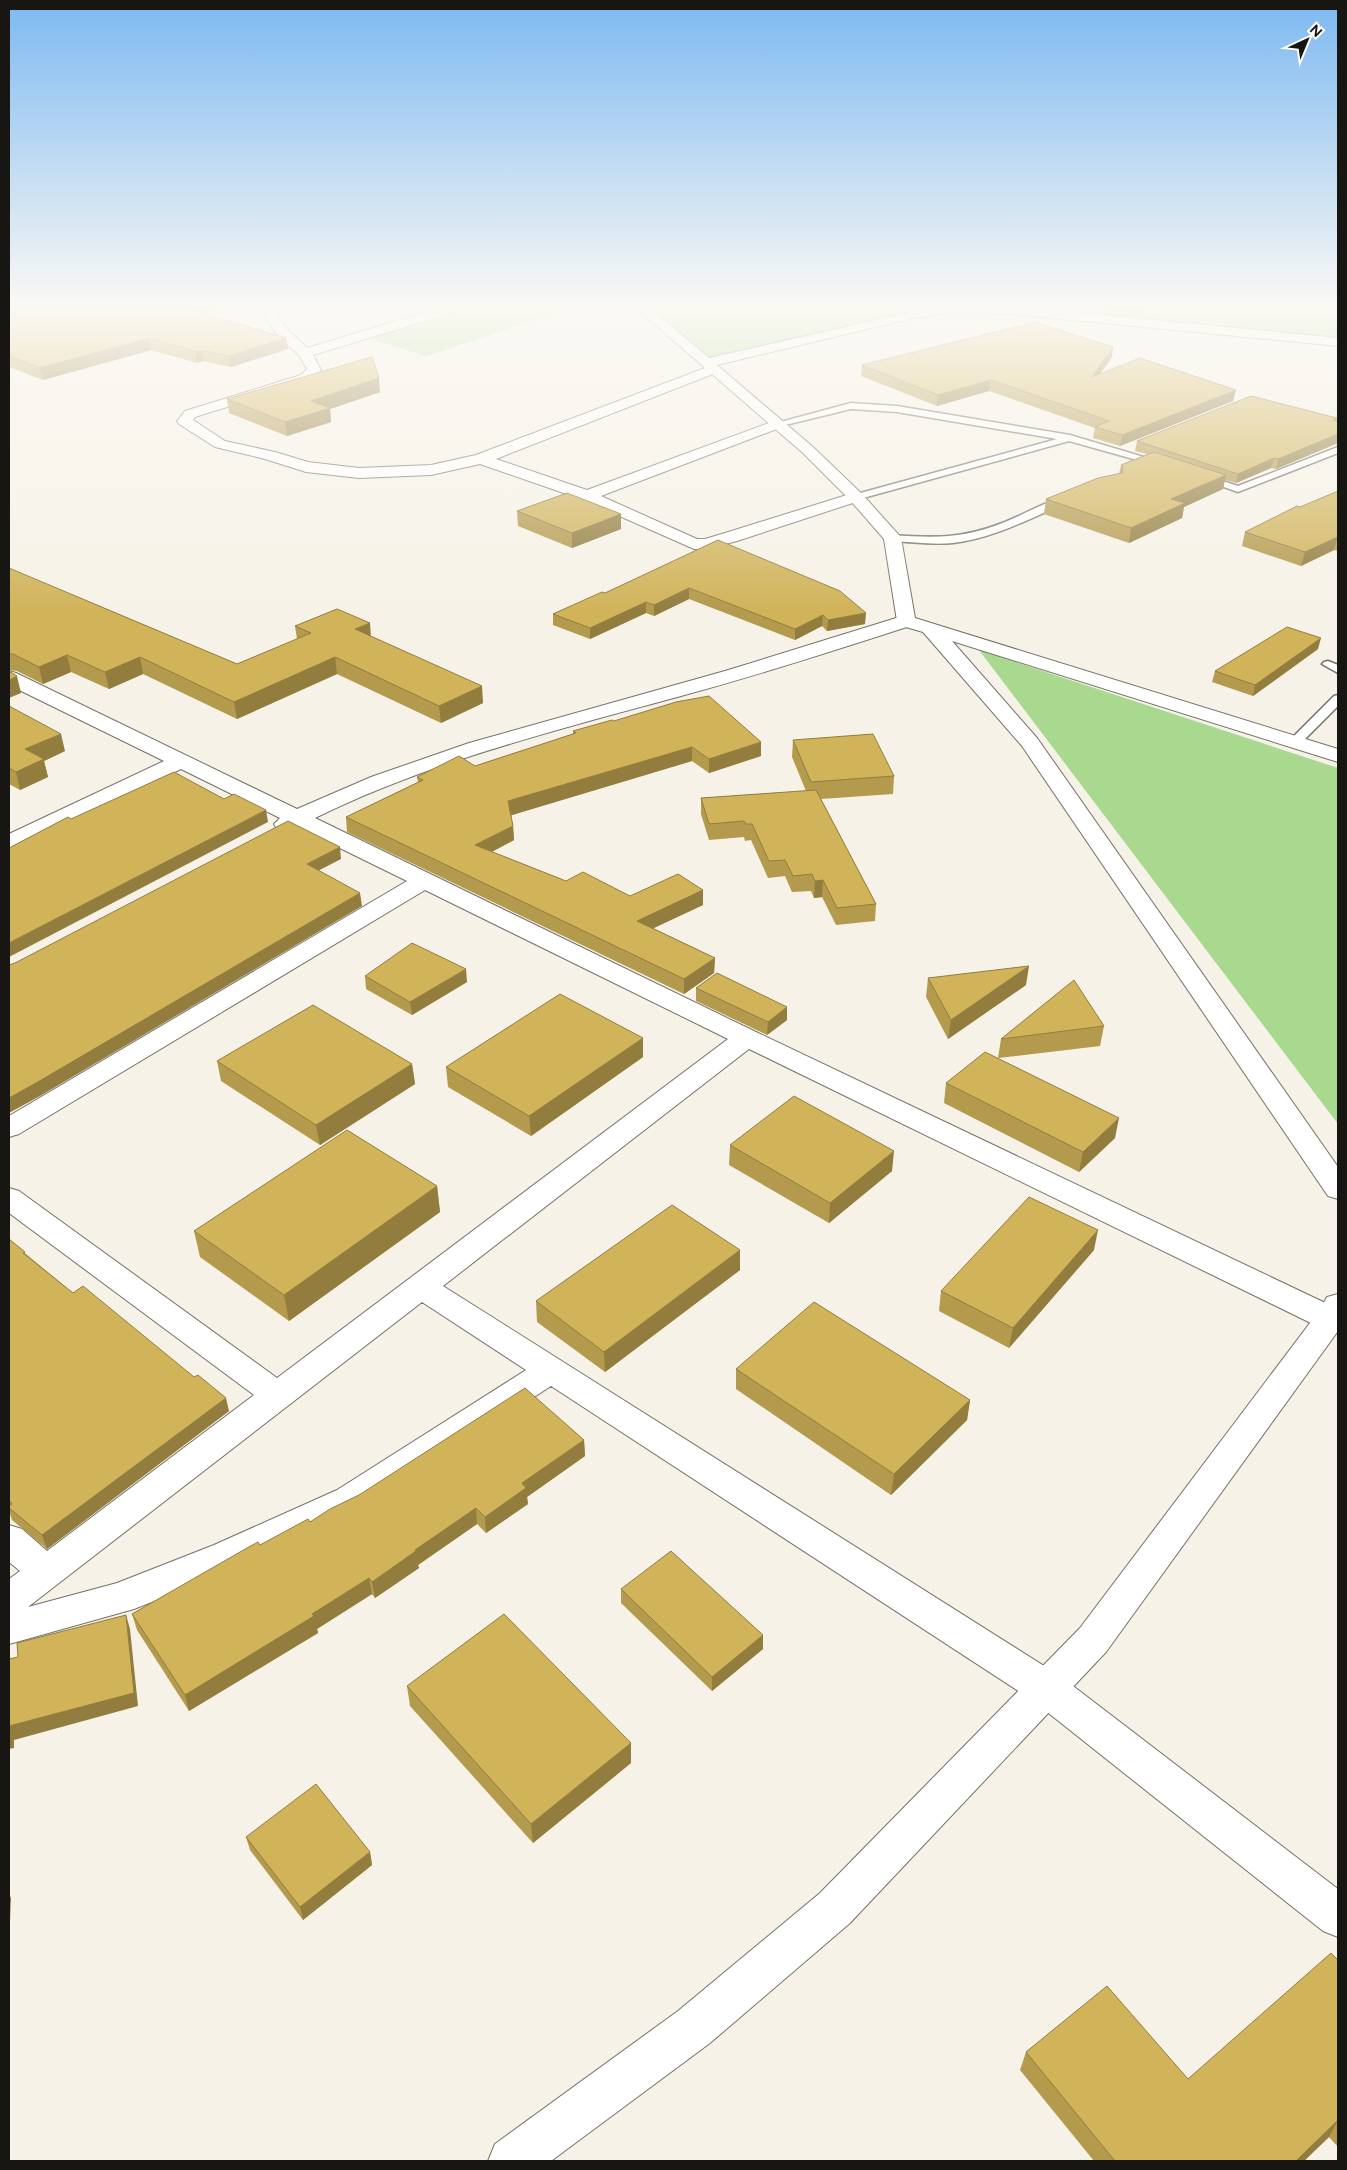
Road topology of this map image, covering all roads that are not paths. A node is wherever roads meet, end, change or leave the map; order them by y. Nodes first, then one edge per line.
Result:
1 (205, 409) edge
2 (603, 409) edge
3 (761, 409) edge
4 (838, 409) edge
5 (899, 409) edge
6 (778, 424) junction
7 (1070, 438) junction
8 (1338, 450) edge
9 (481, 459) junction
10 (1174, 468) edge
11 (1192, 474) edge
12 (587, 496) junction
13 (1074, 496) edge
14 (856, 497) junction
15 (892, 538) junction
16 (906, 621) junction
17 (930, 628) junction
18 (9, 677) edge
19 (1338, 699) edge
20 (1295, 742) junction
21 (1338, 756) edge
22 (181, 761) junction
23 (296, 818) junction
24 (270, 832) edge
25 (9, 843) edge
26 (425, 880) junction
27 (747, 1038) junction
28 (9, 1128) edge
29 (1338, 1189) edge
30 (9, 1198) edge
31 (420, 1286) junction
32 (1334, 1312) edge
33 (551, 1370) junction
34 (277, 1395) junction
35 (9, 1540) edge
36 (46, 1572) junction
37 (9, 1600) edge
38 (9, 1628) edge
39 (1046, 1688) junction
40 (1338, 1916) edge
41 (512, 2161) edge

1 - 9 street
2 - 9 street
3 - 6 street
4 - 6 lane
5 - 7 lane
6 - 12 street
6 - 14 street
7 - 10 lane
7 - 14 lane
8 - 11 lane
9 - 12 street
12 - 14 street
13 - 15 lane
14 - 15 street
15 - 16 street
16 - 17 street
16 - 23 street
17 - 20 street
17 - 29 street
18 - 22 street
19 - 20 lane
20 - 21 street
22 - 23 street
22 - 25 street
23 - 24 street
23 - 26 street
26 - 27 street
26 - 28 street
27 - 31 street
27 - 32 street
30 - 34 street
31 - 33 street
31 - 34 street
32 - 39 street
33 - 38 street
33 - 39 street
34 - 36 street
35 - 36 street
36 - 37 street
39 - 40 street
39 - 41 street

